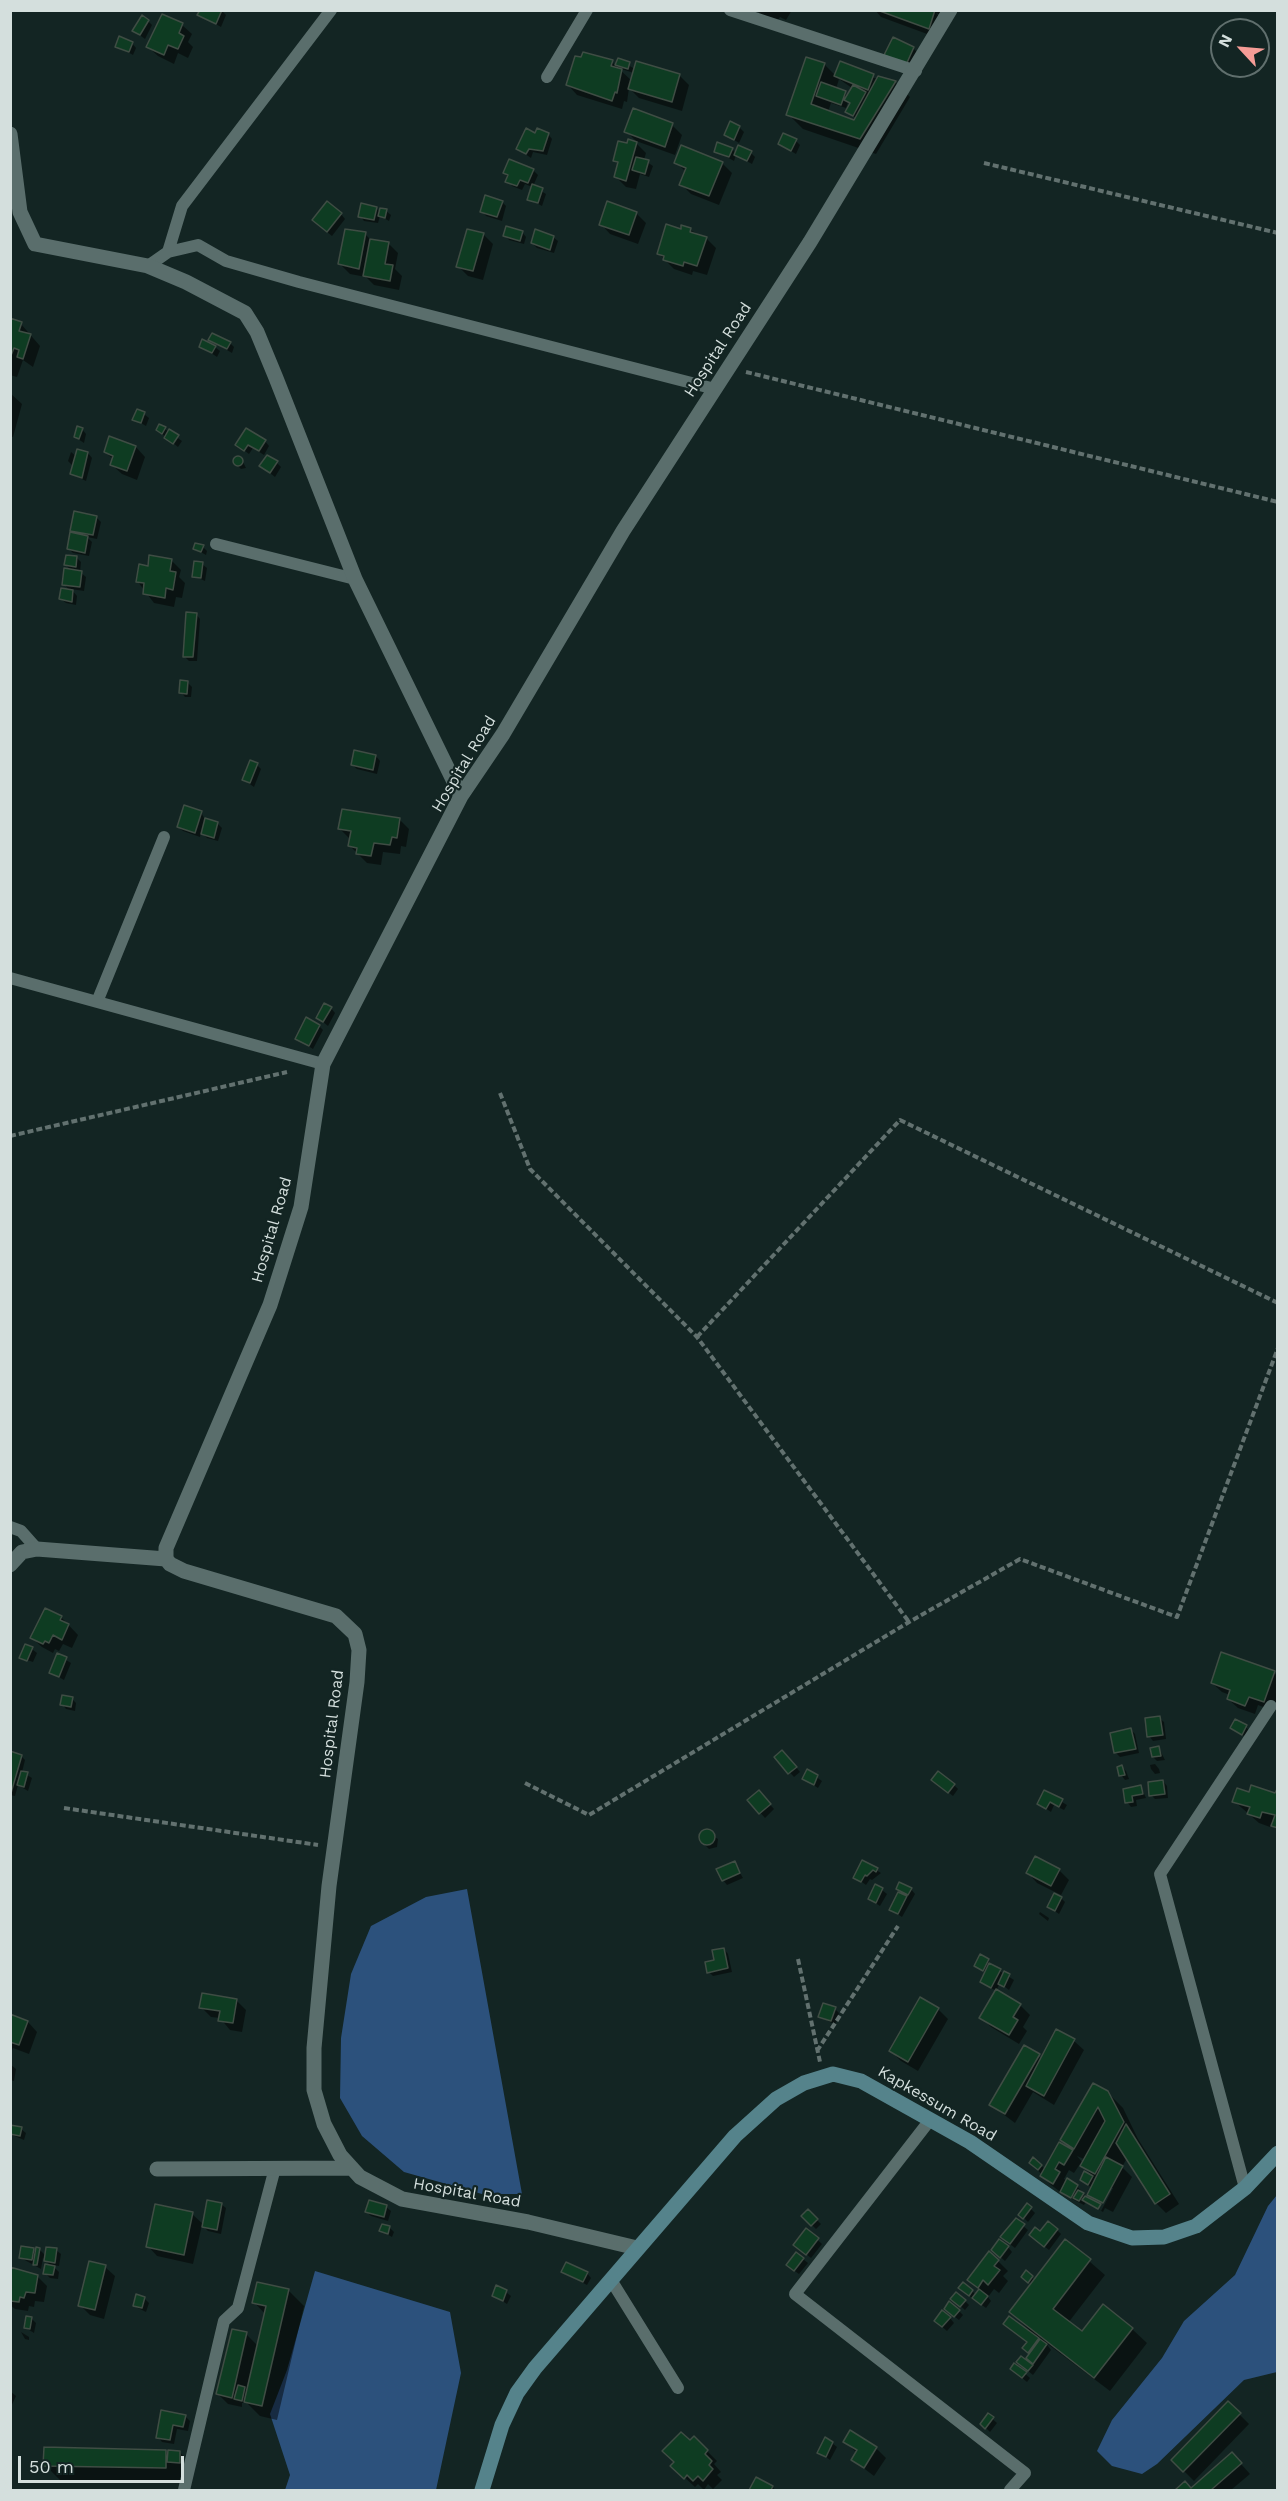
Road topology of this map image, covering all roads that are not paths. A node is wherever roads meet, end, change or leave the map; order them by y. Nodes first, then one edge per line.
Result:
1 (332, 10) edge
2 (587, 10) edge
3 (730, 10) edge
4 (950, 10) edge
5 (915, 71) junction
6 (547, 77) dead end
7 (10, 134) edge
8 (168, 252) junction
9 (148, 266) junction
10 (715, 389) junction
11 (216, 544) dead end
12 (355, 579) junction
13 (461, 796) junction
14 (164, 837) dead end
15 (10, 978) edge
16 (97, 1002) junction
17 (323, 1064) junction
18 (10, 1527) edge
19 (37, 1549) junction
20 (166, 1558) junction
21 (10, 1565) edge
22 (1271, 1706) dead end
23 (930, 2120) junction
24 (1278, 2153) edge
25 (275, 2168) junction
26 (352, 2168) junction
27 (157, 2169) dead end
28 (1245, 2188) junction
29 (637, 2248) junction
30 (611, 2280) junction
31 (678, 2388) dead end
32 (184, 2490) edge
33 (482, 2490) edge
34 (1010, 2490) edge

1 - 8 lane
2 - 6 lane
3 - 5 lane
4 - 5 street, Hospital Road
5 - 10 street, Hospital Road
7 - 9 street
8 - 9 lane
8 - 10 lane
9 - 12 street
10 - 13 street, Hospital Road
11 - 12 lane
12 - 13 street
13 - 17 street, Hospital Road
14 - 16 lane
15 - 16 lane
16 - 17 lane
17 - 20 street, Hospital Road
18 - 19 lane
19 - 20 street
19 - 21 street
20 - 26 street, Hospital Road
22 - 28 lane
23 - 28 street, Kapkessum Road
23 - 29 street, Kapkessum Road
23 - 34 lane
24 - 28 street, Kapkessum Road
25 - 26 street
25 - 27 street
25 - 32 lane
26 - 29 street, Hospital Road
29 - 30 street, Kapkessum Road
30 - 31 lane
30 - 33 street, Kapkessum Road

